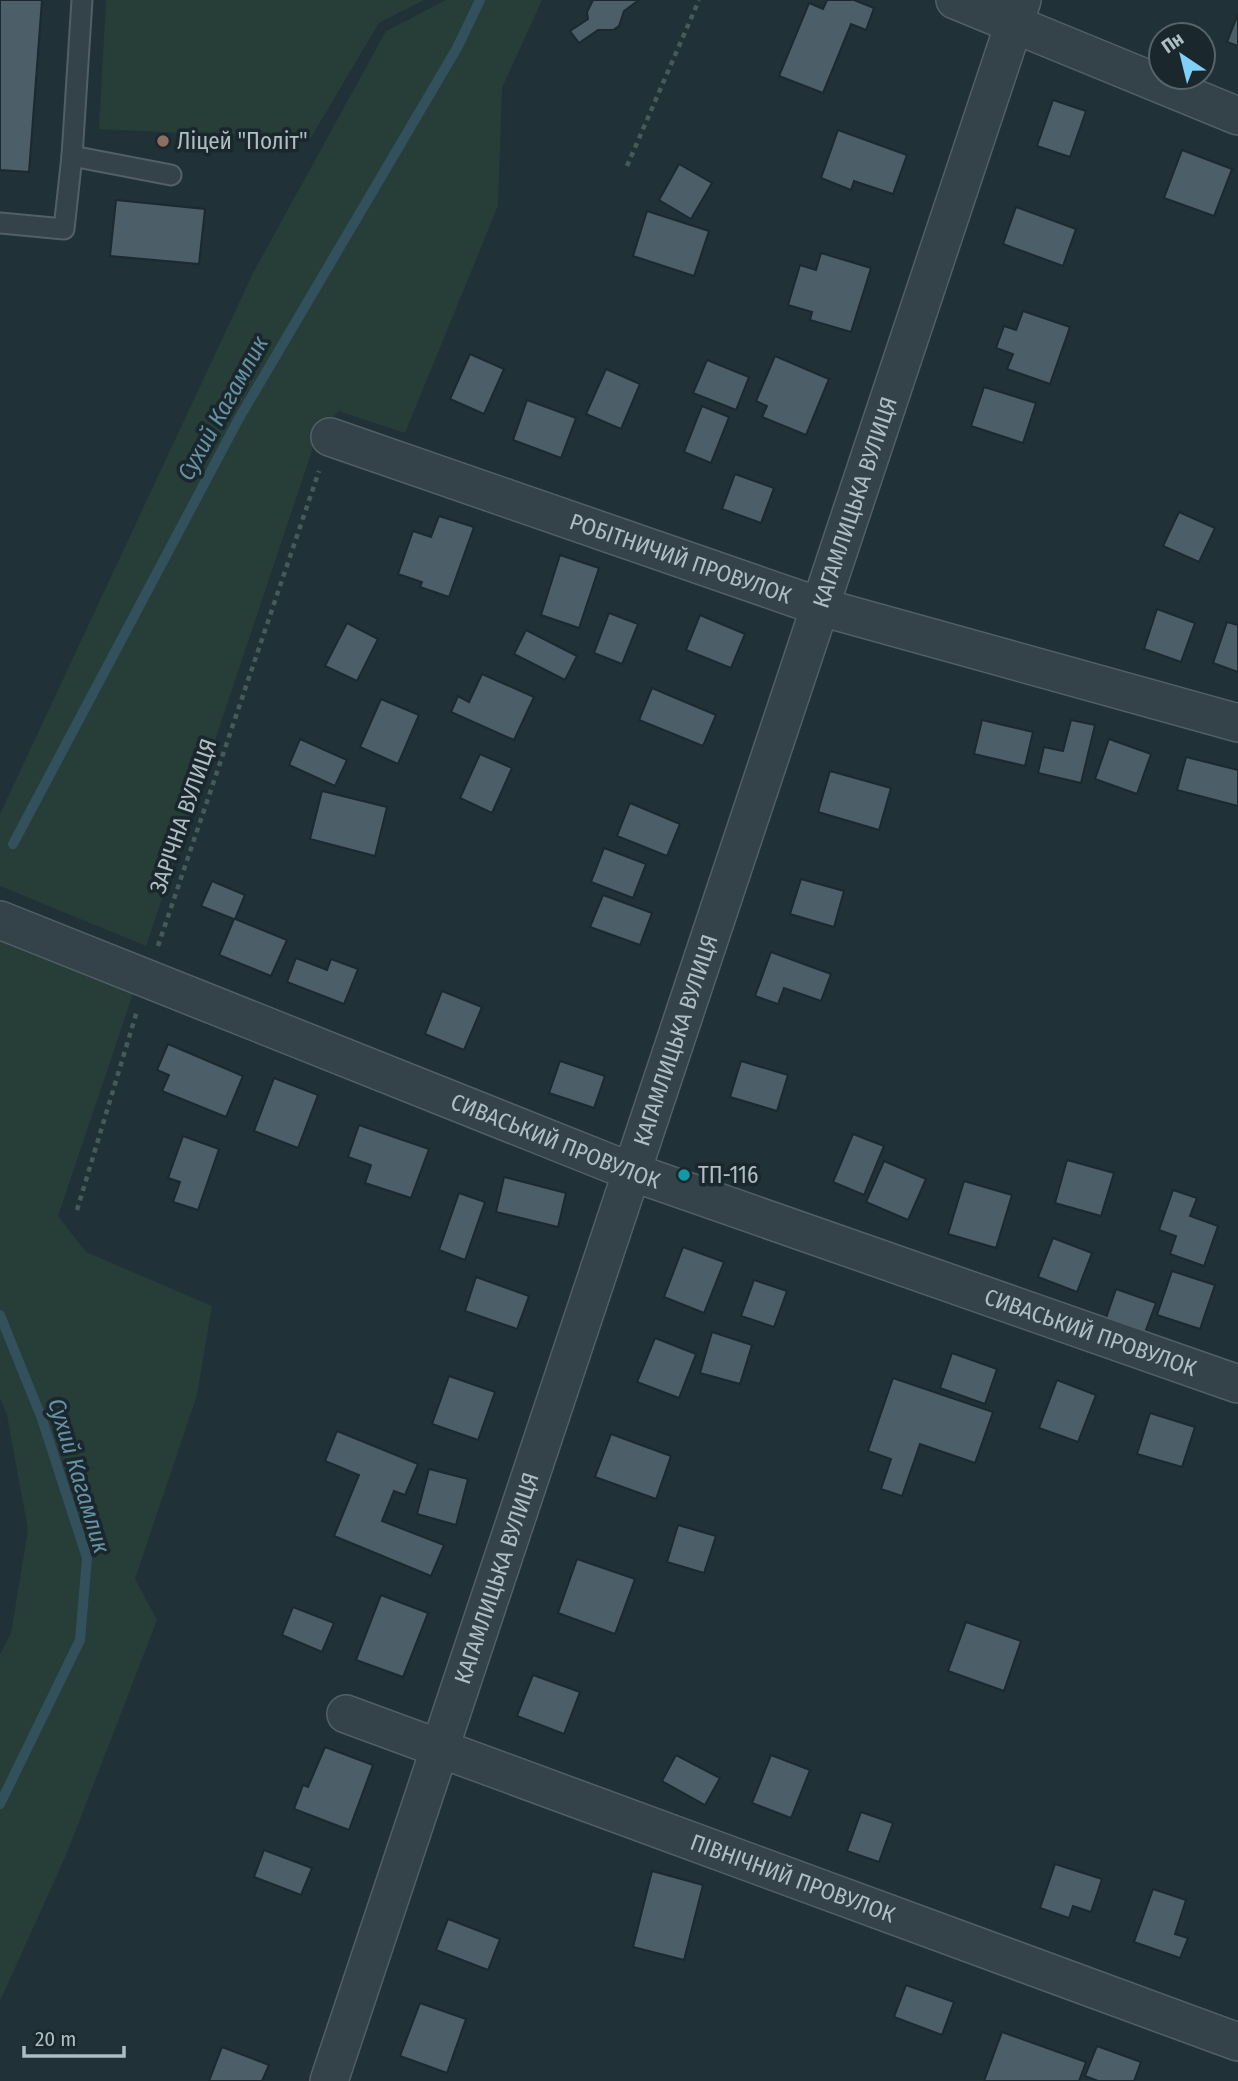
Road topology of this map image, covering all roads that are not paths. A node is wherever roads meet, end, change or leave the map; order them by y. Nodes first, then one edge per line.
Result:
1 (82, 0) edge
2 (956, 0) edge
3 (1019, 12) edge
4 (1238, 117) edge
5 (72, 156) junction
6 (171, 175) dead end
7 (0, 223) edge
8 (330, 437) road end
9 (821, 607) junction
10 (1238, 723) edge
11 (0, 920) edge
12 (632, 1172) junction
13 (1238, 1384) edge
14 (346, 1714) dead end
15 (439, 1748) junction
16 (1238, 2042) edge
17 (329, 2081) edge

1 - 5 lane
2 - 3 street
3 - 4 street
3 - 9 street, КАГАМЛИЦЬКА ВУЛИЦЯ
5 - 6 lane
5 - 7 lane
8 - 9 street, РОБІТНИЧИЙ ПРОВУЛОК
9 - 10 street, РОБІТНИЧИЙ ПРОВУЛОК
9 - 12 street, КАГАМЛИЦЬКА ВУЛИЦЯ
11 - 12 street, СИВАСЬКИЙ ПРОВУЛОК
12 - 13 street, СИВАСЬКИЙ ПРОВУЛОК
12 - 15 street, КАГАМЛИЦЬКА ВУЛИЦЯ
14 - 15 street, ПІВНІЧНИЙ ПРОВУЛОК
15 - 16 street, ПІВНІЧНИЙ ПРОВУЛОК
15 - 17 street, КАГАМЛИЦЬКА ВУЛИЦЯ

